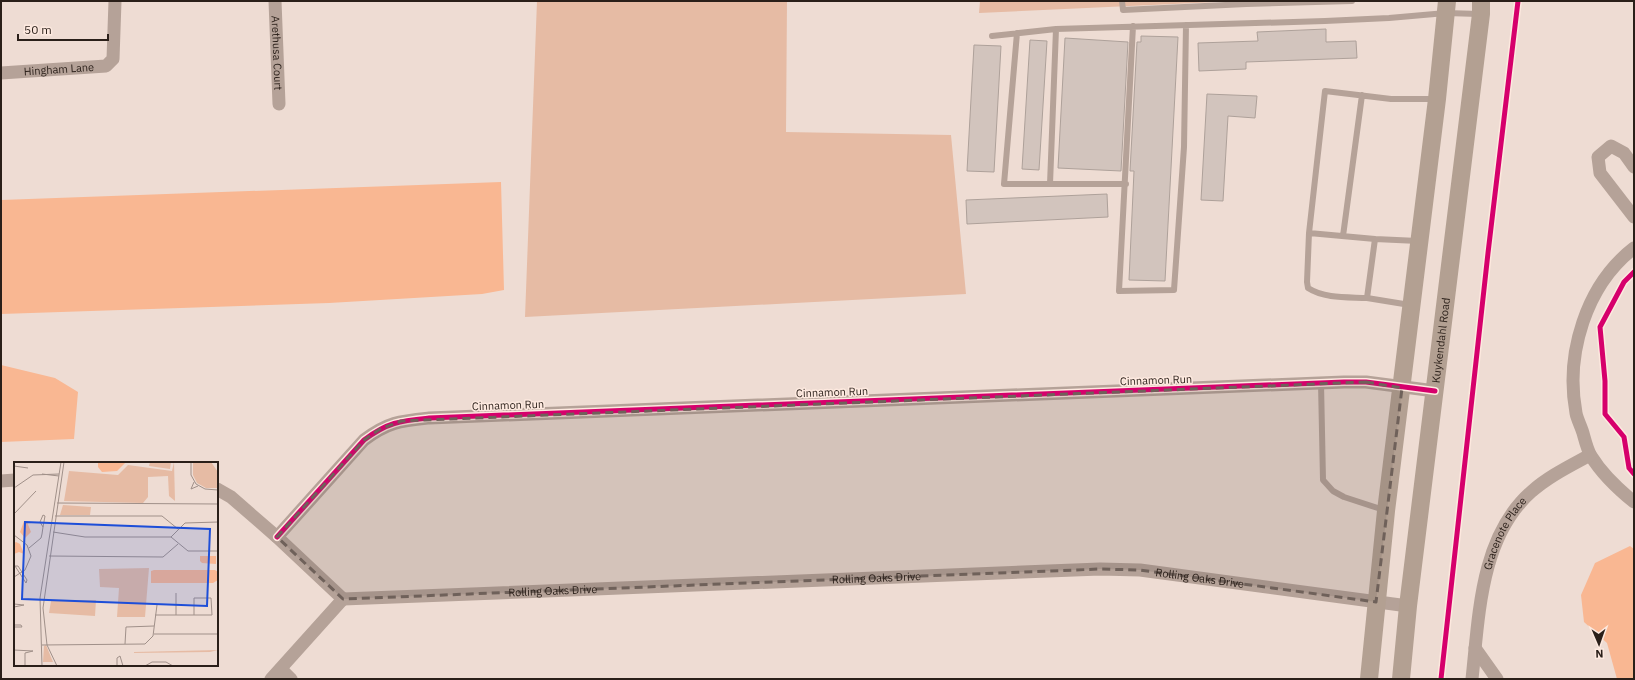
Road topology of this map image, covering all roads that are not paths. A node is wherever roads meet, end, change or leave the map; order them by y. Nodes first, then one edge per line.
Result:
1 (115, 1) edge
2 (275, 1) edge
3 (1122, 1) edge
4 (1352, 1) edge
5 (1246, 3) edge
6 (1446, 7) edge
7 (1481, 8) edge
8 (1186, 25) junction
9 (1133, 26) junction
10 (1056, 29) junction
11 (1017, 34) junction
12 (992, 36) dead end
13 (1, 73) edge
14 (1362, 95) junction
15 (1437, 99) junction
16 (280, 104) dead end
17 (1634, 167) edge
18 (1050, 184) junction
19 (1126, 184) junction
20 (1634, 217) edge
21 (1309, 233) junction
22 (1343, 236) junction
23 (1375, 239) junction
24 (1420, 241) junction
25 (1634, 248) edge
26 (1367, 298) junction
27 (1412, 305) junction
28 (1320, 383) junction
29 (1402, 388) junction
30 (1435, 392) junction
31 (1590, 455) junction
32 (14, 480) edge
33 (1, 481) edge
34 (218, 490) edge
35 (1634, 502) edge
36 (1386, 511) junction
37 (277, 537) junction
38 (343, 599) junction
39 (1376, 602) junction
40 (1408, 606) junction
41 (1475, 648) junction
42 (281, 669) junction
43 (271, 679) edge
44 (291, 679) edge
45 (1369, 679) edge
46 (1401, 679) edge
47 (1472, 679) edge
48 (1497, 679) edge

1 - 13 street, Hingham Lane
2 - 16 street, Arethusa Court
3 - 5 lane
4 - 5 lane
6 - 7 lane
6 - 8 lane
6 - 15 main road
7 - 30 main road, Kuykendahl Road
8 - 9 lane
8 - 19 lane
9 - 10 lane
9 - 19 lane
10 - 11 lane
10 - 18 lane
11 - 12 lane
11 - 18 lane
14 - 15 lane
14 - 21 lane
14 - 22 lane
15 - 24 main road
17 - 20 street
18 - 19 lane
21 - 22 lane
21 - 26 lane
22 - 23 lane
23 - 24 lane
23 - 26 lane
24 - 27 main road
25 - 31 street
26 - 27 lane
27 - 29 main road
28 - 29 street, Cinnamon Run
28 - 36 lane
28 - 37 street, Cinnamon Run
29 - 30 street, Cinnamon Run
29 - 36 main road
30 - 40 main road, Kuykendahl Road
31 - 35 street
31 - 41 street, Gracenote Place
32 - 33 street
34 - 37 street
36 - 39 main road
37 - 38 street
38 - 39 street, Rolling Oaks Drive
38 - 42 street
39 - 40 street, Rolling Oaks Drive
39 - 45 main road
40 - 46 main road, Kuykendahl Road
41 - 47 street, Gracenote Place
41 - 48 street
42 - 43 street
42 - 44 street

